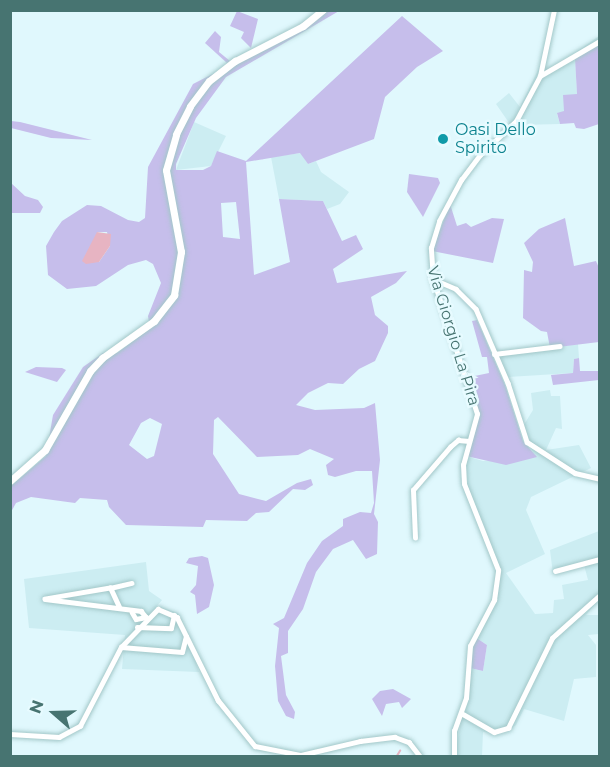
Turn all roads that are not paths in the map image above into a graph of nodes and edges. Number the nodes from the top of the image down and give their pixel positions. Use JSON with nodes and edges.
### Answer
{"nodes":[{"id":1,"x":323,"y":10,"type":"edge"},
{"id":2,"x":554,"y":10,"type":"edge"},
{"id":3,"x":600,"y":41,"type":"edge"},
{"id":4,"x":540,"y":76,"type":"junction"},
{"id":5,"x":433,"y":279,"type":"junction"},
{"id":6,"x":560,"y":346,"type":"dead end"},
{"id":7,"x":494,"y":354,"type":"junction"},
{"id":8,"x":469,"y":441,"type":"junction"},
{"id":9,"x":600,"y":479,"type":"edge"},
{"id":10,"x":10,"y":481,"type":"edge"},
{"id":11,"x":415,"y":538,"type":"dead end"},
{"id":12,"x":600,"y":559,"type":"edge"},
{"id":13,"x":555,"y":571,"type":"dead end"},
{"id":14,"x":131,"y":583,"type":"dead end"},
{"id":15,"x":110,"y":588,"type":"junction"},
{"id":16,"x":600,"y":595,"type":"edge"},
{"id":17,"x":119,"y":608,"type":"junction"},
{"id":18,"x":174,"y":615,"type":"junction"},
{"id":19,"x":146,"y":617,"type":"junction"},
{"id":20,"x":137,"y":627,"type":"junction"},
{"id":21,"x":186,"y":633,"type":"junction"},
{"id":22,"x":121,"y":647,"type":"junction"},
{"id":23,"x":463,"y":714,"type":"junction"},
{"id":24,"x":10,"y":734,"type":"edge"},
{"id":25,"x":420,"y":756,"type":"edge"},
{"id":26,"x":454,"y":756,"type":"edge"}],
"edges":[{"from":1,"to":10,"type":"street"},
{"from":2,"to":4,"type":"street","name":"Via Giorgio La Pira"},
{"from":3,"to":4,"type":"street"},
{"from":4,"to":5,"type":"street","name":"Via Giorgio La Pira"},
{"from":5,"to":7,"type":"street"},
{"from":5,"to":8,"type":"street","name":"Via Giorgio La Pira"},
{"from":6,"to":7,"type":"street"},
{"from":7,"to":9,"type":"street"},
{"from":8,"to":11,"type":"street"},
{"from":8,"to":23,"type":"street","name":"Via Giorgio La Pira"},
{"from":12,"to":13,"type":"street"},
{"from":14,"to":15,"type":"street"},
{"from":15,"to":17,"type":"street"},
{"from":15,"to":17,"type":"street"},
{"from":16,"to":23,"type":"street"},
{"from":17,"to":19,"type":"street"},
{"from":18,"to":19,"type":"street"},
{"from":18,"to":20,"type":"street"},
{"from":18,"to":21,"type":"street"},
{"from":19,"to":20,"type":"street"},
{"from":20,"to":22,"type":"street"},
{"from":21,"to":22,"type":"street"},
{"from":21,"to":25,"type":"street"},
{"from":22,"to":24,"type":"street"},
{"from":23,"to":26,"type":"street","name":"Via Giorgio La Pira"}]}
